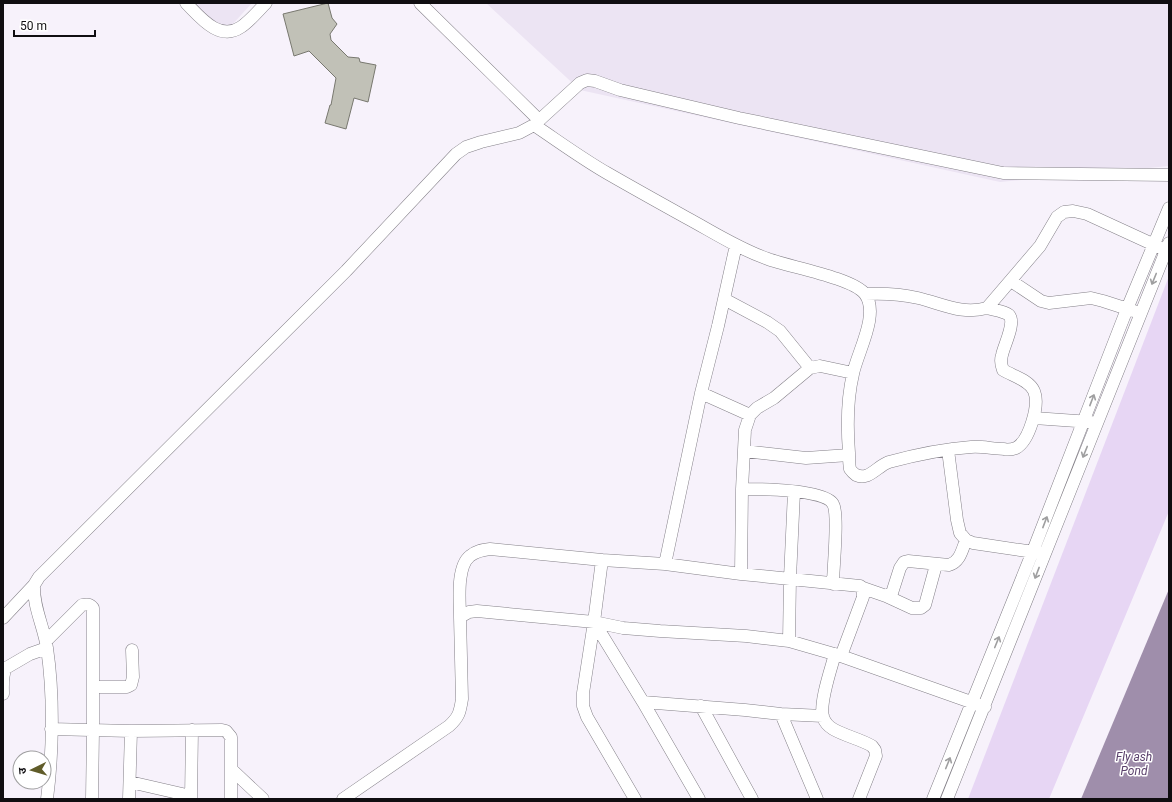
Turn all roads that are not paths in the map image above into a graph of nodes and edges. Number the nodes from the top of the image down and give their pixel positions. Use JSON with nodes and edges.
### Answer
{"nodes":[{"id":1,"x":186,"y":3,"type":"edge"},
{"id":2,"x":266,"y":3,"type":"edge"},
{"id":3,"x":420,"y":3,"type":"edge"},
{"id":4,"x":536,"y":122,"type":"junction"},
{"id":5,"x":1169,"y":175,"type":"edge"},
{"id":6,"x":1169,"y":208,"type":"edge"},
{"id":7,"x":736,"y":245,"type":"junction"},
{"id":8,"x":1154,"y":245,"type":"junction"},
{"id":9,"x":1168,"y":246,"type":"edge"},
{"id":10,"x":1011,"y":281,"type":"junction"},
{"id":11,"x":865,"y":294,"type":"junction"},
{"id":12,"x":724,"y":299,"type":"junction"},
{"id":13,"x":988,"y":308,"type":"junction"},
{"id":14,"x":1127,"y":309,"type":"junction"},
{"id":15,"x":1140,"y":313,"type":"junction"},
{"id":16,"x":810,"y":368,"type":"junction"},
{"id":17,"x":853,"y":373,"type":"junction"},
{"id":18,"x":701,"y":393,"type":"junction"},
{"id":19,"x":750,"y":415,"type":"junction"},
{"id":20,"x":1034,"y":418,"type":"junction"},
{"id":21,"x":1083,"y":421,"type":"junction"},
{"id":22,"x":1096,"y":423,"type":"junction"},
{"id":23,"x":948,"y":450,"type":"junction"},
{"id":24,"x":744,"y":451,"type":"junction"},
{"id":25,"x":849,"y":455,"type":"junction"},
{"id":26,"x":742,"y":489,"type":"junction"},
{"id":27,"x":794,"y":492,"type":"junction"},
{"id":28,"x":966,"y":540,"type":"junction"},
{"id":29,"x":1039,"y":553,"type":"junction"},
{"id":30,"x":602,"y":560,"type":"junction"},
{"id":31,"x":665,"y":564,"type":"junction"},
{"id":32,"x":936,"y":565,"type":"junction"},
{"id":33,"x":741,"y":574,"type":"junction"},
{"id":34,"x":790,"y":578,"type":"junction"},
{"id":35,"x":833,"y":584,"type":"junction"},
{"id":36,"x":34,"y":586,"type":"junction"},
{"id":37,"x":863,"y":588,"type":"junction"},
{"id":38,"x":886,"y":596,"type":"junction"},
{"id":39,"x":3,"y":618,"type":"edge"},
{"id":40,"x":460,"y":618,"type":"junction"},
{"id":41,"x":594,"y":622,"type":"junction"},
{"id":42,"x":789,"y":641,"type":"junction"},
{"id":43,"x":46,"y":645,"type":"junction"},
{"id":44,"x":132,"y":650,"type":"dead end"},
{"id":45,"x":838,"y":655,"type":"junction"},
{"id":46,"x":93,"y":687,"type":"junction"},
{"id":47,"x":3,"y":694,"type":"edge"},
{"id":48,"x":643,"y":702,"type":"junction"},
{"id":49,"x":973,"y":702,"type":"junction"},
{"id":50,"x":701,"y":706,"type":"junction"},
{"id":51,"x":985,"y":707,"type":"junction"},
{"id":52,"x":781,"y":714,"type":"junction"},
{"id":53,"x":823,"y":716,"type":"junction"},
{"id":54,"x":51,"y":729,"type":"junction"},
{"id":55,"x":94,"y":730,"type":"junction"},
{"id":56,"x":192,"y":730,"type":"junction"},
{"id":57,"x":131,"y":731,"type":"junction"},
{"id":58,"x":231,"y":769,"type":"junction"},
{"id":59,"x":130,"y":782,"type":"junction"},
{"id":60,"x":191,"y":797,"type":"edge"},
{"id":61,"x":47,"y":799,"type":"edge"},
{"id":62,"x":92,"y":799,"type":"edge"},
{"id":63,"x":129,"y":799,"type":"edge"},
{"id":64,"x":231,"y":799,"type":"edge"},
{"id":65,"x":263,"y":799,"type":"edge"},
{"id":66,"x":343,"y":799,"type":"edge"},
{"id":67,"x":635,"y":799,"type":"edge"},
{"id":68,"x":699,"y":799,"type":"edge"},
{"id":69,"x":752,"y":799,"type":"edge"},
{"id":70,"x":817,"y":799,"type":"edge"},
{"id":71,"x":858,"y":799,"type":"edge"},
{"id":72,"x":933,"y":799,"type":"edge"},
{"id":73,"x":947,"y":799,"type":"edge"}],
"edges":[{"from":1,"to":2,"type":"street"},
{"from":3,"to":4,"type":"street"},
{"from":4,"to":5,"type":"street"},
{"from":4,"to":7,"type":"street"},
{"from":4,"to":36,"type":"street"},
{"from":6,"to":8,"type":"street"},
{"from":7,"to":11,"type":"street"},
{"from":7,"to":12,"type":"street"},
{"from":8,"to":9,"type":"street"},
{"from":8,"to":10,"type":"street"},
{"from":8,"to":14,"type":"street"},
{"from":9,"to":15,"type":"street","one_way":true},
{"from":10,"to":13,"type":"street"},
{"from":10,"to":14,"type":"street"},
{"from":11,"to":13,"type":"street"},
{"from":11,"to":17,"type":"street"},
{"from":12,"to":16,"type":"street"},
{"from":12,"to":18,"type":"street"},
{"from":13,"to":20,"type":"street"},
{"from":14,"to":15,"type":"street"},
{"from":21,"to":14,"type":"street","one_way":true},
{"from":15,"to":22,"type":"street"},
{"from":16,"to":17,"type":"street"},
{"from":16,"to":19,"type":"street"},
{"from":17,"to":25,"type":"street"},
{"from":18,"to":19,"type":"street"},
{"from":18,"to":31,"type":"street"},
{"from":19,"to":24,"type":"street"},
{"from":20,"to":21,"type":"street"},
{"from":20,"to":23,"type":"street"},
{"from":21,"to":22,"type":"street"},
{"from":29,"to":21,"type":"street","one_way":true},
{"from":22,"to":29,"type":"street","one_way":true},
{"from":23,"to":25,"type":"street"},
{"from":23,"to":28,"type":"street"},
{"from":24,"to":25,"type":"street"},
{"from":24,"to":26,"type":"street"},
{"from":26,"to":27,"type":"street"},
{"from":26,"to":33,"type":"street"},
{"from":27,"to":34,"type":"street"},
{"from":27,"to":35,"type":"street"},
{"from":28,"to":29,"type":"street"},
{"from":28,"to":32,"type":"street"},
{"from":49,"to":29,"type":"street","one_way":true},
{"from":29,"to":51,"type":"street","one_way":true},
{"from":30,"to":31,"type":"street"},
{"from":30,"to":40,"type":"street"},
{"from":30,"to":41,"type":"street"},
{"from":31,"to":33,"type":"street"},
{"from":32,"to":38,"type":"street"},
{"from":32,"to":38,"type":"street"},
{"from":33,"to":34,"type":"street"},
{"from":34,"to":35,"type":"street"},
{"from":34,"to":42,"type":"street"},
{"from":35,"to":37,"type":"street"},
{"from":36,"to":39,"type":"street"},
{"from":36,"to":43,"type":"street"},
{"from":37,"to":38,"type":"street"},
{"from":37,"to":45,"type":"street"},
{"from":40,"to":41,"type":"street"},
{"from":40,"to":66,"type":"street"},
{"from":41,"to":42,"type":"street"},
{"from":41,"to":48,"type":"street"},
{"from":41,"to":67,"type":"street"},
{"from":42,"to":45,"type":"street"},
{"from":43,"to":46,"type":"street"},
{"from":43,"to":47,"type":"street"},
{"from":43,"to":54,"type":"street"},
{"from":44,"to":46,"type":"street"},
{"from":45,"to":49,"type":"street"},
{"from":45,"to":53,"type":"street"},
{"from":46,"to":55,"type":"street"},
{"from":48,"to":50,"type":"street"},
{"from":48,"to":68,"type":"street"},
{"from":49,"to":51,"type":"street"},
{"from":72,"to":49,"type":"street","one_way":true},
{"from":50,"to":52,"type":"street"},
{"from":50,"to":69,"type":"street"},
{"from":51,"to":73,"type":"street"},
{"from":52,"to":53,"type":"street"},
{"from":52,"to":70,"type":"street"},
{"from":53,"to":71,"type":"street"},
{"from":54,"to":55,"type":"street"},
{"from":54,"to":61,"type":"street"},
{"from":55,"to":57,"type":"street"},
{"from":55,"to":62,"type":"street"},
{"from":56,"to":57,"type":"street"},
{"from":56,"to":58,"type":"street"},
{"from":56,"to":60,"type":"street"},
{"from":57,"to":59,"type":"street"},
{"from":58,"to":64,"type":"street"},
{"from":58,"to":65,"type":"street"},
{"from":59,"to":60,"type":"street"},
{"from":59,"to":63,"type":"street"}]}
